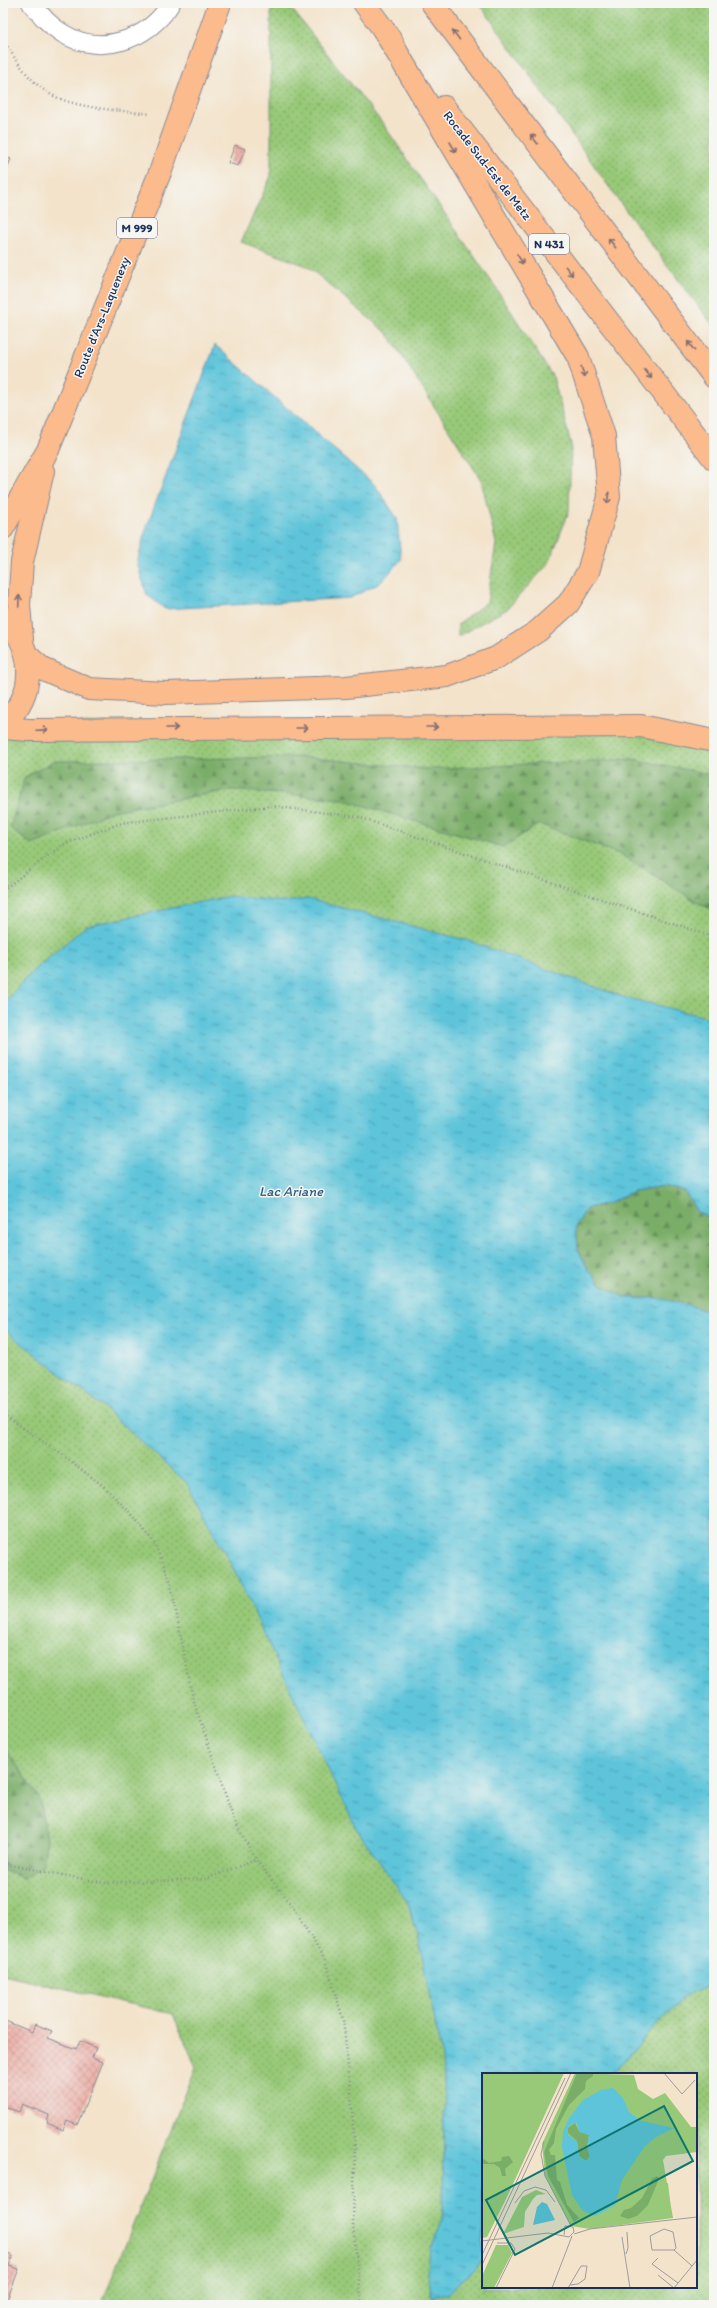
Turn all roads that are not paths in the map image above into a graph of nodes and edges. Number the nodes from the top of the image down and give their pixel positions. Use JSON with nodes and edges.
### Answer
{"nodes":[{"id":1,"x":32,"y":3,"type":"edge"},
{"id":2,"x":171,"y":3,"type":"edge"},
{"id":3,"x":220,"y":3,"type":"edge"},
{"id":4,"x":364,"y":3,"type":"edge"},
{"id":5,"x":432,"y":3,"type":"edge"},
{"id":6,"x":384,"y":29,"type":"junction"},
{"id":7,"x":714,"y":377,"type":"edge"},
{"id":8,"x":48,"y":450,"type":"junction"},
{"id":9,"x":714,"y":459,"type":"edge"},
{"id":10,"x":3,"y":528,"type":"edge"},
{"id":11,"x":3,"y":617,"type":"edge"},
{"id":12,"x":25,"y":648,"type":"junction"},
{"id":13,"x":3,"y":723,"type":"edge"},
{"id":14,"x":3,"y":728,"type":"edge"},
{"id":15,"x":714,"y":741,"type":"edge"}],
"edges":[{"from":1,"to":2,"type":"lane"},
{"from":3,"to":8,"type":"main road","name":"Route d'Ars-Laquenexy","number":"M 999"},
{"from":4,"to":6,"type":"main road","name":"Rocade Sud-Est de Metz","number":"N 431"},
{"from":7,"to":5,"type":"main road","one_way":true},
{"from":6,"to":9,"type":"main road","name":"Rocade Sud-Est de Metz","number":"N 431","one_way":true},
{"from":6,"to":12,"type":"main road","one_way":true},
{"from":8,"to":10,"type":"main road","name":"Route d'Ars-Laquenexy","number":"M 999"},
{"from":12,"to":8,"type":"main road","name":"Route d'Ars-Laquenexy","number":"M 999","one_way":true},
{"from":11,"to":12,"type":"main road"},
{"from":12,"to":13,"type":"main road","name":"Route d'Ars-Laquenexy"},
{"from":14,"to":15,"type":"main road","one_way":true}]}
